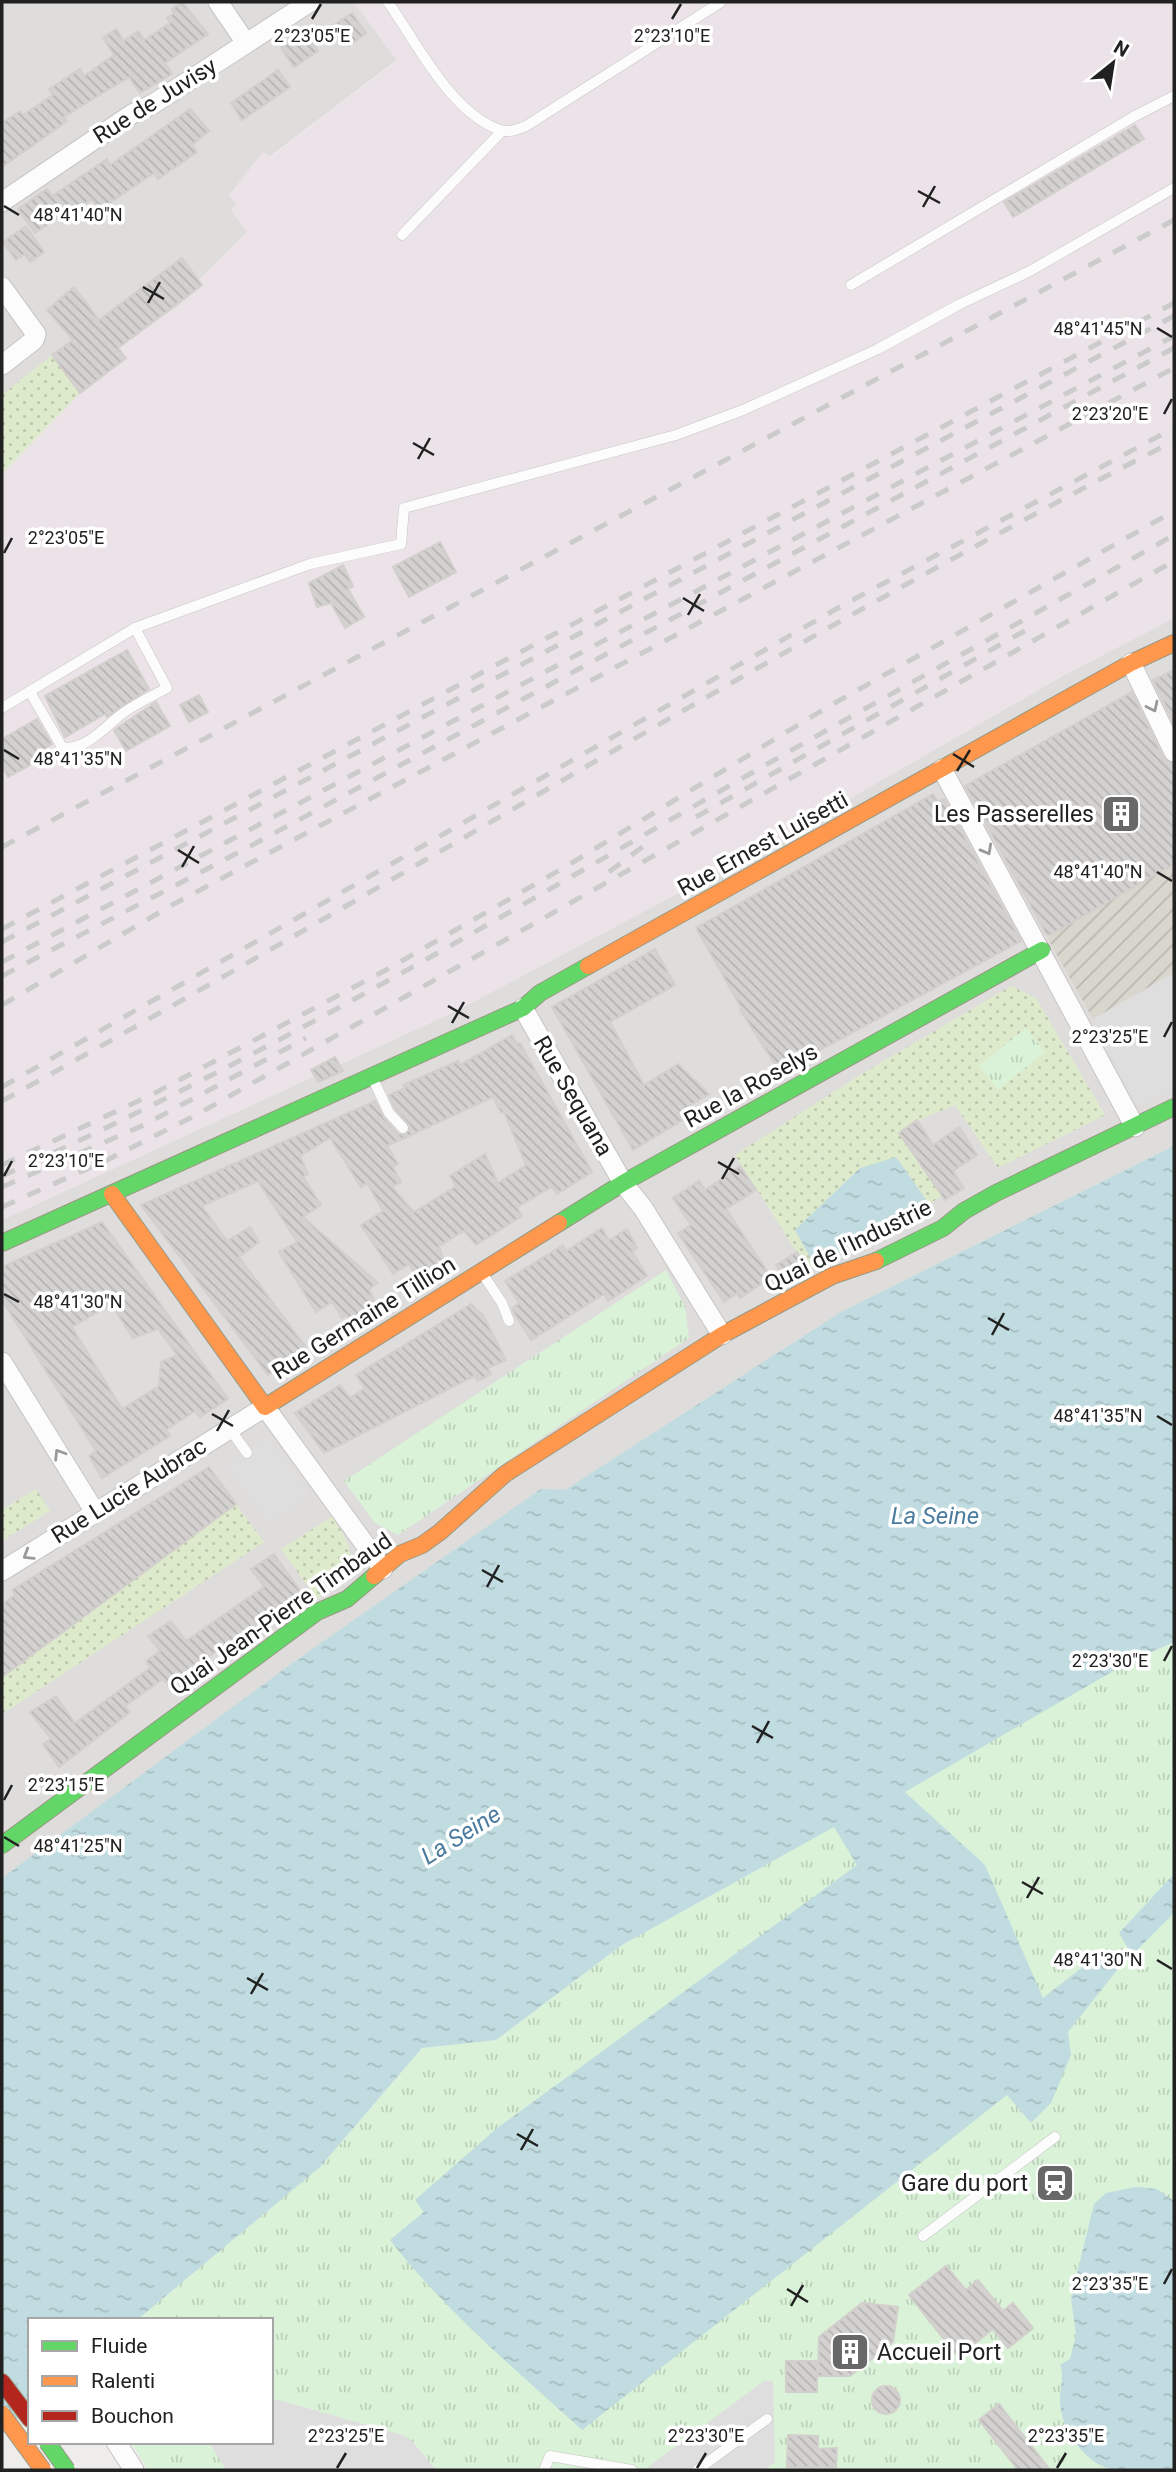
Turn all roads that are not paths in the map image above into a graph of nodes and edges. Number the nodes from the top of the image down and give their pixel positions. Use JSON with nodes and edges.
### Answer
{"nodes":[{"id":1,"x":218,"y":2,"type":"edge"},
{"id":2,"x":310,"y":2,"type":"edge"},
{"id":3,"x":388,"y":2,"type":"edge"},
{"id":4,"x":721,"y":2,"type":"edge"},
{"id":5,"x":246,"y":43,"type":"junction"},
{"id":6,"x":1174,"y":96,"type":"edge"},
{"id":7,"x":502,"y":131,"type":"junction"},
{"id":8,"x":1174,"y":188,"type":"edge"},
{"id":9,"x":2,"y":202,"type":"edge"},
{"id":10,"x":402,"y":234,"type":"dead end"},
{"id":11,"x":851,"y":285,"type":"dead end"},
{"id":12,"x":2,"y":287,"type":"edge"},
{"id":13,"x":2,"y":365,"type":"edge"},
{"id":14,"x":135,"y":628,"type":"junction"},
{"id":15,"x":1174,"y":643,"type":"edge"},
{"id":16,"x":1131,"y":663,"type":"junction"},
{"id":17,"x":30,"y":692,"type":"junction"},
{"id":18,"x":2,"y":708,"type":"edge"},
{"id":19,"x":1174,"y":752,"type":"edge"},
{"id":20,"x":942,"y":769,"type":"junction"},
{"id":21,"x":1042,"y":950,"type":"junction"},
{"id":22,"x":523,"y":1008,"type":"junction"},
{"id":23,"x":373,"y":1079,"type":"junction"},
{"id":24,"x":1174,"y":1107,"type":"edge"},
{"id":25,"x":1135,"y":1127,"type":"junction"},
{"id":26,"x":403,"y":1128,"type":"dead end"},
{"id":27,"x":623,"y":1183,"type":"junction"},
{"id":28,"x":112,"y":1194,"type":"junction"},
{"id":29,"x":2,"y":1243,"type":"edge"},
{"id":30,"x":484,"y":1270,"type":"junction"},
{"id":31,"x":509,"y":1321,"type":"dead end"},
{"id":32,"x":722,"y":1335,"type":"junction"},
{"id":33,"x":2,"y":1362,"type":"edge"},
{"id":34,"x":265,"y":1407,"type":"junction"},
{"id":35,"x":587,"y":1422,"type":"joint"},
{"id":36,"x":230,"y":1429,"type":"junction"},
{"id":37,"x":247,"y":1453,"type":"dead end"},
{"id":38,"x":95,"y":1512,"type":"junction"},
{"id":39,"x":383,"y":1569,"type":"junction"},
{"id":40,"x":2,"y":1571,"type":"edge"},
{"id":41,"x":2,"y":1845,"type":"edge"},
{"id":42,"x":1055,"y":2137,"type":"dead end"},
{"id":43,"x":923,"y":2236,"type":"dead end"},
{"id":44,"x":2,"y":2382,"type":"edge"},
{"id":45,"x":2,"y":2414,"type":"edge"},
{"id":46,"x":28,"y":2416,"type":"edge"},
{"id":47,"x":767,"y":2419,"type":"dead end"},
{"id":48,"x":48,"y":2444,"type":"edge"},
{"id":49,"x":117,"y":2444,"type":"edge"},
{"id":50,"x":43,"y":2470,"type":"edge"},
{"id":51,"x":67,"y":2470,"type":"edge"},
{"id":52,"x":134,"y":2470,"type":"edge"},
{"id":53,"x":544,"y":2470,"type":"edge"},
{"id":54,"x":632,"y":2470,"type":"edge"},
{"id":55,"x":697,"y":2470,"type":"edge"}],
"edges":[{"from":1,"to":5,"type":"street"},
{"from":2,"to":5,"type":"street","name":"Rue de Juvisy"},
{"from":3,"to":7,"type":"lane"},
{"from":4,"to":7,"type":"lane"},
{"from":5,"to":9,"type":"street","name":"Rue de Juvisy"},
{"from":6,"to":11,"type":"lane"},
{"from":7,"to":10,"type":"lane"},
{"from":8,"to":14,"type":"lane"},
{"from":12,"to":13,"type":"street"},
{"from":14,"to":17,"type":"lane"},
{"from":14,"to":17,"type":"lane"},
{"from":15,"to":16,"type":"street","name":"Rue Ernest Luisetti"},
{"from":16,"to":19,"type":"street","one_way":true},
{"from":16,"to":20,"type":"street","name":"Rue Ernest Luisetti"},
{"from":17,"to":18,"type":"lane"},
{"from":20,"to":21,"type":"street","one_way":true},
{"from":20,"to":22,"type":"street","name":"Rue Ernest Luisetti"},
{"from":21,"to":25,"type":"street"},
{"from":21,"to":27,"type":"street","name":"Rue la Roselys"},
{"from":22,"to":23,"type":"street","name":"Rue Ernest Luisetti"},
{"from":22,"to":27,"type":"street","name":"Rue Sequana"},
{"from":23,"to":26,"type":"lane"},
{"from":23,"to":28,"type":"street","name":"Rue Ernest Luisetti"},
{"from":24,"to":25,"type":"street","name":"Quai de l'Industrie"},
{"from":25,"to":32,"type":"street","name":"Quai de l'Industrie"},
{"from":27,"to":30,"type":"street","name":"Rue la Roselys"},
{"from":27,"to":32,"type":"street","name":"Rue Sequana"},
{"from":28,"to":29,"type":"street","name":"Rue Ernest Luisetti"},
{"from":28,"to":34,"type":"street"},
{"from":30,"to":31,"type":"lane"},
{"from":30,"to":34,"type":"street","name":"Rue Germaine Tillion"},
{"from":32,"to":35,"type":"street","name":"Quai de l'Industrie"},
{"from":38,"to":33,"type":"street","one_way":true},
{"from":34,"to":36,"type":"street","name":"Rue Lucie Aubrac"},
{"from":34,"to":39,"type":"street"},
{"from":35,"to":39,"type":"street","name":"Quai Jean-Pierre Timbaud"},
{"from":36,"to":37,"type":"lane"},
{"from":36,"to":38,"type":"street","name":"Rue Lucie Aubrac"},
{"from":38,"to":40,"type":"street","name":"Rue Lucie Aubrac","one_way":true},
{"from":39,"to":41,"type":"street","name":"Quai Jean-Pierre Timbaud"},
{"from":42,"to":43,"type":"lane"},
{"from":44,"to":46,"type":"street"},
{"from":45,"to":50,"type":"street","bridge":true},
{"from":47,"to":55,"type":"lane"},
{"from":48,"to":51,"type":"street","bridge":true},
{"from":49,"to":52,"type":"street"},
{"from":53,"to":54,"type":"lane"}]}
